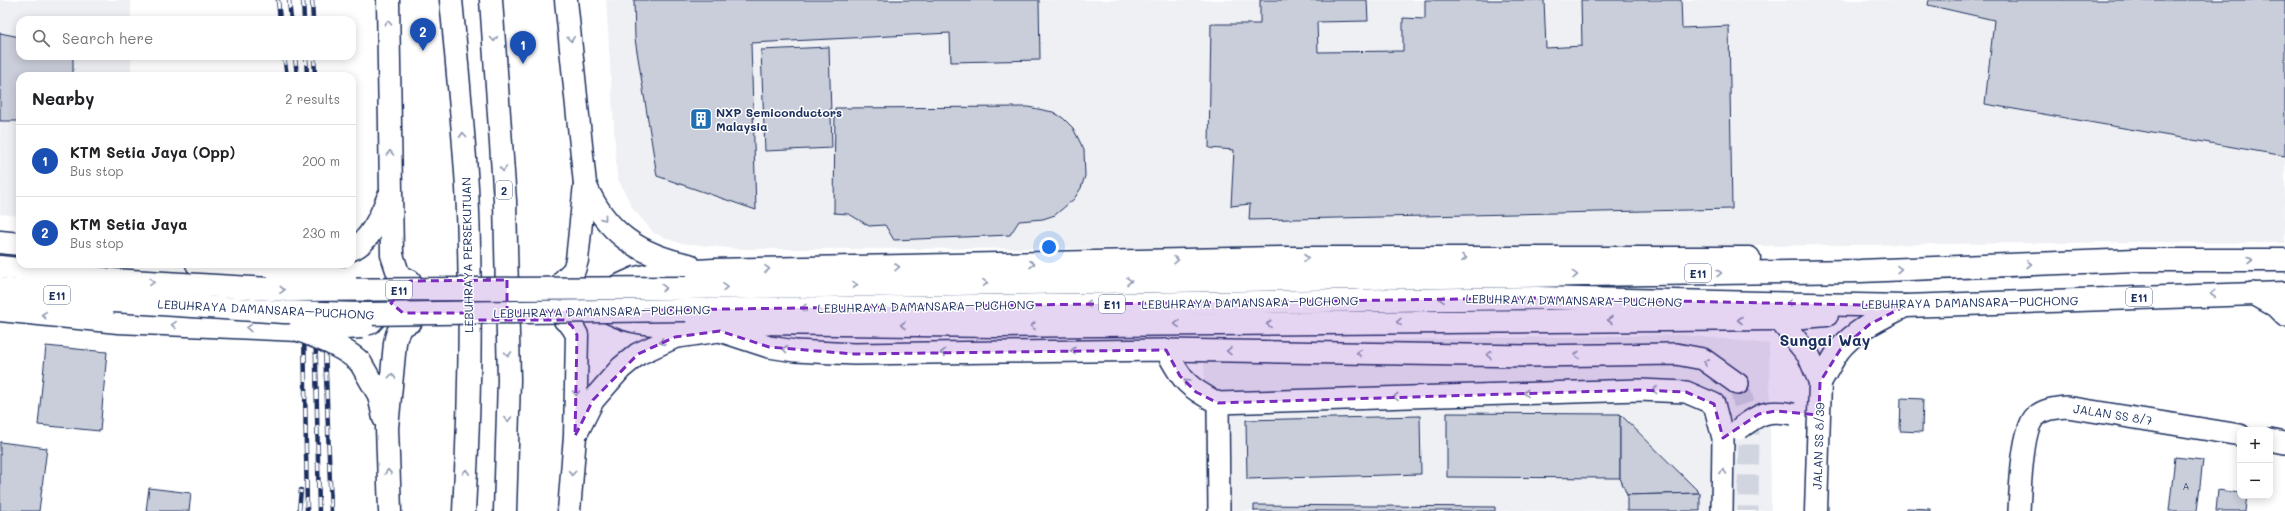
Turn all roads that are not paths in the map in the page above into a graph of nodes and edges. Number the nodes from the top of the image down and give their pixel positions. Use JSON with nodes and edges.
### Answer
{"nodes":[{"id":1,"x":388,"y":0,"type":"edge"},
{"id":2,"x":451,"y":0,"type":"edge"},
{"id":3,"x":490,"y":0,"type":"edge"},
{"id":4,"x":566,"y":0,"type":"edge"},
{"id":5,"x":585,"y":184,"type":"junction"},
{"id":6,"x":390,"y":192,"type":"junction"},
{"id":7,"x":0,"y":242,"type":"edge"},
{"id":8,"x":16,"y":244,"type":"edge"},
{"id":9,"x":356,"y":247,"type":"edge"},
{"id":10,"x":2285,"y":260,"type":"edge"},
{"id":11,"x":0,"y":267,"type":"edge"},
{"id":12,"x":239,"y":268,"type":"edge"},
{"id":13,"x":298,"y":268,"type":"edge"},
{"id":14,"x":714,"y":270,"type":"junction"},
{"id":15,"x":1860,"y":271,"type":"junction"},
{"id":16,"x":281,"y":272,"type":"junction"},
{"id":17,"x":564,"y":280,"type":"junction"},
{"id":18,"x":410,"y":282,"type":"junction"},
{"id":19,"x":0,"y":289,"type":"edge"},
{"id":20,"x":2285,"y":292,"type":"edge"},
{"id":21,"x":2252,"y":293,"type":"junction"},
{"id":22,"x":595,"y":302,"type":"junction"},
{"id":23,"x":391,"y":303,"type":"junction"},
{"id":24,"x":1856,"y":305,"type":"junction"},
{"id":25,"x":1905,"y":306,"type":"junction"},
{"id":26,"x":0,"y":310,"type":"edge"},
{"id":27,"x":2285,"y":316,"type":"edge"},
{"id":28,"x":1779,"y":319,"type":"junction"},
{"id":29,"x":565,"y":320,"type":"junction"},
{"id":30,"x":770,"y":323,"type":"junction"},
{"id":31,"x":404,"y":327,"type":"junction"},
{"id":32,"x":292,"y":330,"type":"junction"},
{"id":33,"x":720,"y":331,"type":"junction"},
{"id":34,"x":1166,"y":350,"type":"junction"},
{"id":35,"x":1820,"y":382,"type":"junction"},
{"id":36,"x":1738,"y":384,"type":"tunnel mouth"},
{"id":37,"x":1218,"y":403,"type":"junction"},
{"id":38,"x":1819,"y":415,"type":"junction"},
{"id":39,"x":387,"y":428,"type":"junction"},
{"id":40,"x":1731,"y":433,"type":"junction"},
{"id":41,"x":2237,"y":435,"type":"edge"},
{"id":42,"x":575,"y":436,"type":"junction"},
{"id":43,"x":2273,"y":441,"type":"edge"},
{"id":44,"x":2285,"y":443,"type":"edge"},
{"id":45,"x":390,"y":511,"type":"edge"},
{"id":46,"x":464,"y":511,"type":"edge"},
{"id":47,"x":505,"y":511,"type":"edge"},
{"id":48,"x":569,"y":511,"type":"edge"},
{"id":49,"x":1219,"y":511,"type":"edge"},
{"id":50,"x":1722,"y":511,"type":"edge"},
{"id":51,"x":1816,"y":511,"type":"edge"},
{"id":52,"x":2019,"y":511,"type":"edge"}],
"edges":[{"from":6,"to":1,"type":"main road","one_way":true},
{"from":46,"to":2,"type":"main road","name":"LEBUHRAYA PERSEKUTUAN","one_way":true},
{"from":3,"to":47,"type":"main road","number":"2","one_way":true},
{"from":4,"to":5,"type":"main road","one_way":true},
{"from":5,"to":14,"type":"main road","one_way":true},
{"from":5,"to":17,"type":"main road"},
{"from":6,"to":9,"type":"main road"},
{"from":6,"to":18,"type":"main road"},
{"from":7,"to":8,"type":"main road"},
{"from":15,"to":10,"type":"main road","name":"LEBUHRAYA DAMANSARA–PUCHONG","number":"E11","one_way":true},
{"from":11,"to":15,"type":"main road","name":"LEBUHRAYA DAMANSARA–PUCHONG","number":"E11","one_way":true,"bridge":true},
{"from":12,"to":16,"type":"main road"},
{"from":13,"to":16,"type":"main road"},
{"from":14,"to":15,"type":"main road","one_way":true},
{"from":14,"to":22,"type":"main road"},
{"from":16,"to":23,"type":"main road","bridge":true},
{"from":17,"to":18,"type":"main road"},
{"from":17,"to":22,"type":"main road"},
{"from":18,"to":23,"type":"main road"},
{"from":24,"to":19,"type":"main road","name":"LEBUHRAYA DAMANSARA–PUCHONG","number":"E11","one_way":true,"bridge":true},
{"from":20,"to":21,"type":"main road","name":"LEBUHRAYA DAMANSARA–PUCHONG","number":"E11"},
{"from":21,"to":25,"type":"main road","name":"LEBUHRAYA DAMANSARA–PUCHONG","number":"E11","one_way":true},
{"from":21,"to":27,"type":"street"},
{"from":22,"to":29,"type":"main road","bridge":true},
{"from":22,"to":30,"type":"main road"},
{"from":23,"to":31,"type":"main road"},
{"from":23,"to":32,"type":"main road","bridge":true},
{"from":24,"to":25,"type":"main road","name":"LEBUHRAYA DAMANSARA–PUCHONG","number":"E11"},
{"from":24,"to":28,"type":"main road"},
{"from":25,"to":35,"type":"main road"},
{"from":32,"to":26,"type":"main road","one_way":true},
{"from":28,"to":30,"type":"main road","one_way":true},
{"from":28,"to":35,"type":"main road","name":"JALAN SS 8/39"},
{"from":29,"to":31,"type":"main road"},
{"from":29,"to":42,"type":"main road","one_way":true},
{"from":30,"to":33,"type":"main road"},
{"from":39,"to":31,"type":"main road","one_way":true},
{"from":32,"to":39,"type":"main road","bridge":true},
{"from":34,"to":33,"type":"street","one_way":true},
{"from":33,"to":42,"type":"main road","one_way":true},
{"from":36,"to":34,"type":"street","one_way":true},
{"from":37,"to":34,"type":"street","one_way":true},
{"from":35,"to":38,"type":"main road","name":"JALAN SS 8/39"},
{"from":40,"to":37,"type":"street","one_way":true},
{"from":37,"to":49,"type":"street"},
{"from":38,"to":40,"type":"street","bridge":true},
{"from":38,"to":51,"type":"main road","name":"JALAN SS 8/39"},
{"from":45,"to":39,"type":"main road","one_way":true},
{"from":50,"to":40,"type":"street","one_way":true},
{"from":41,"to":52,"type":"street","name":"JALAN SS 8/7"},
{"from":42,"to":48,"type":"main road","one_way":true},
{"from":43,"to":44,"type":"street"}]}
